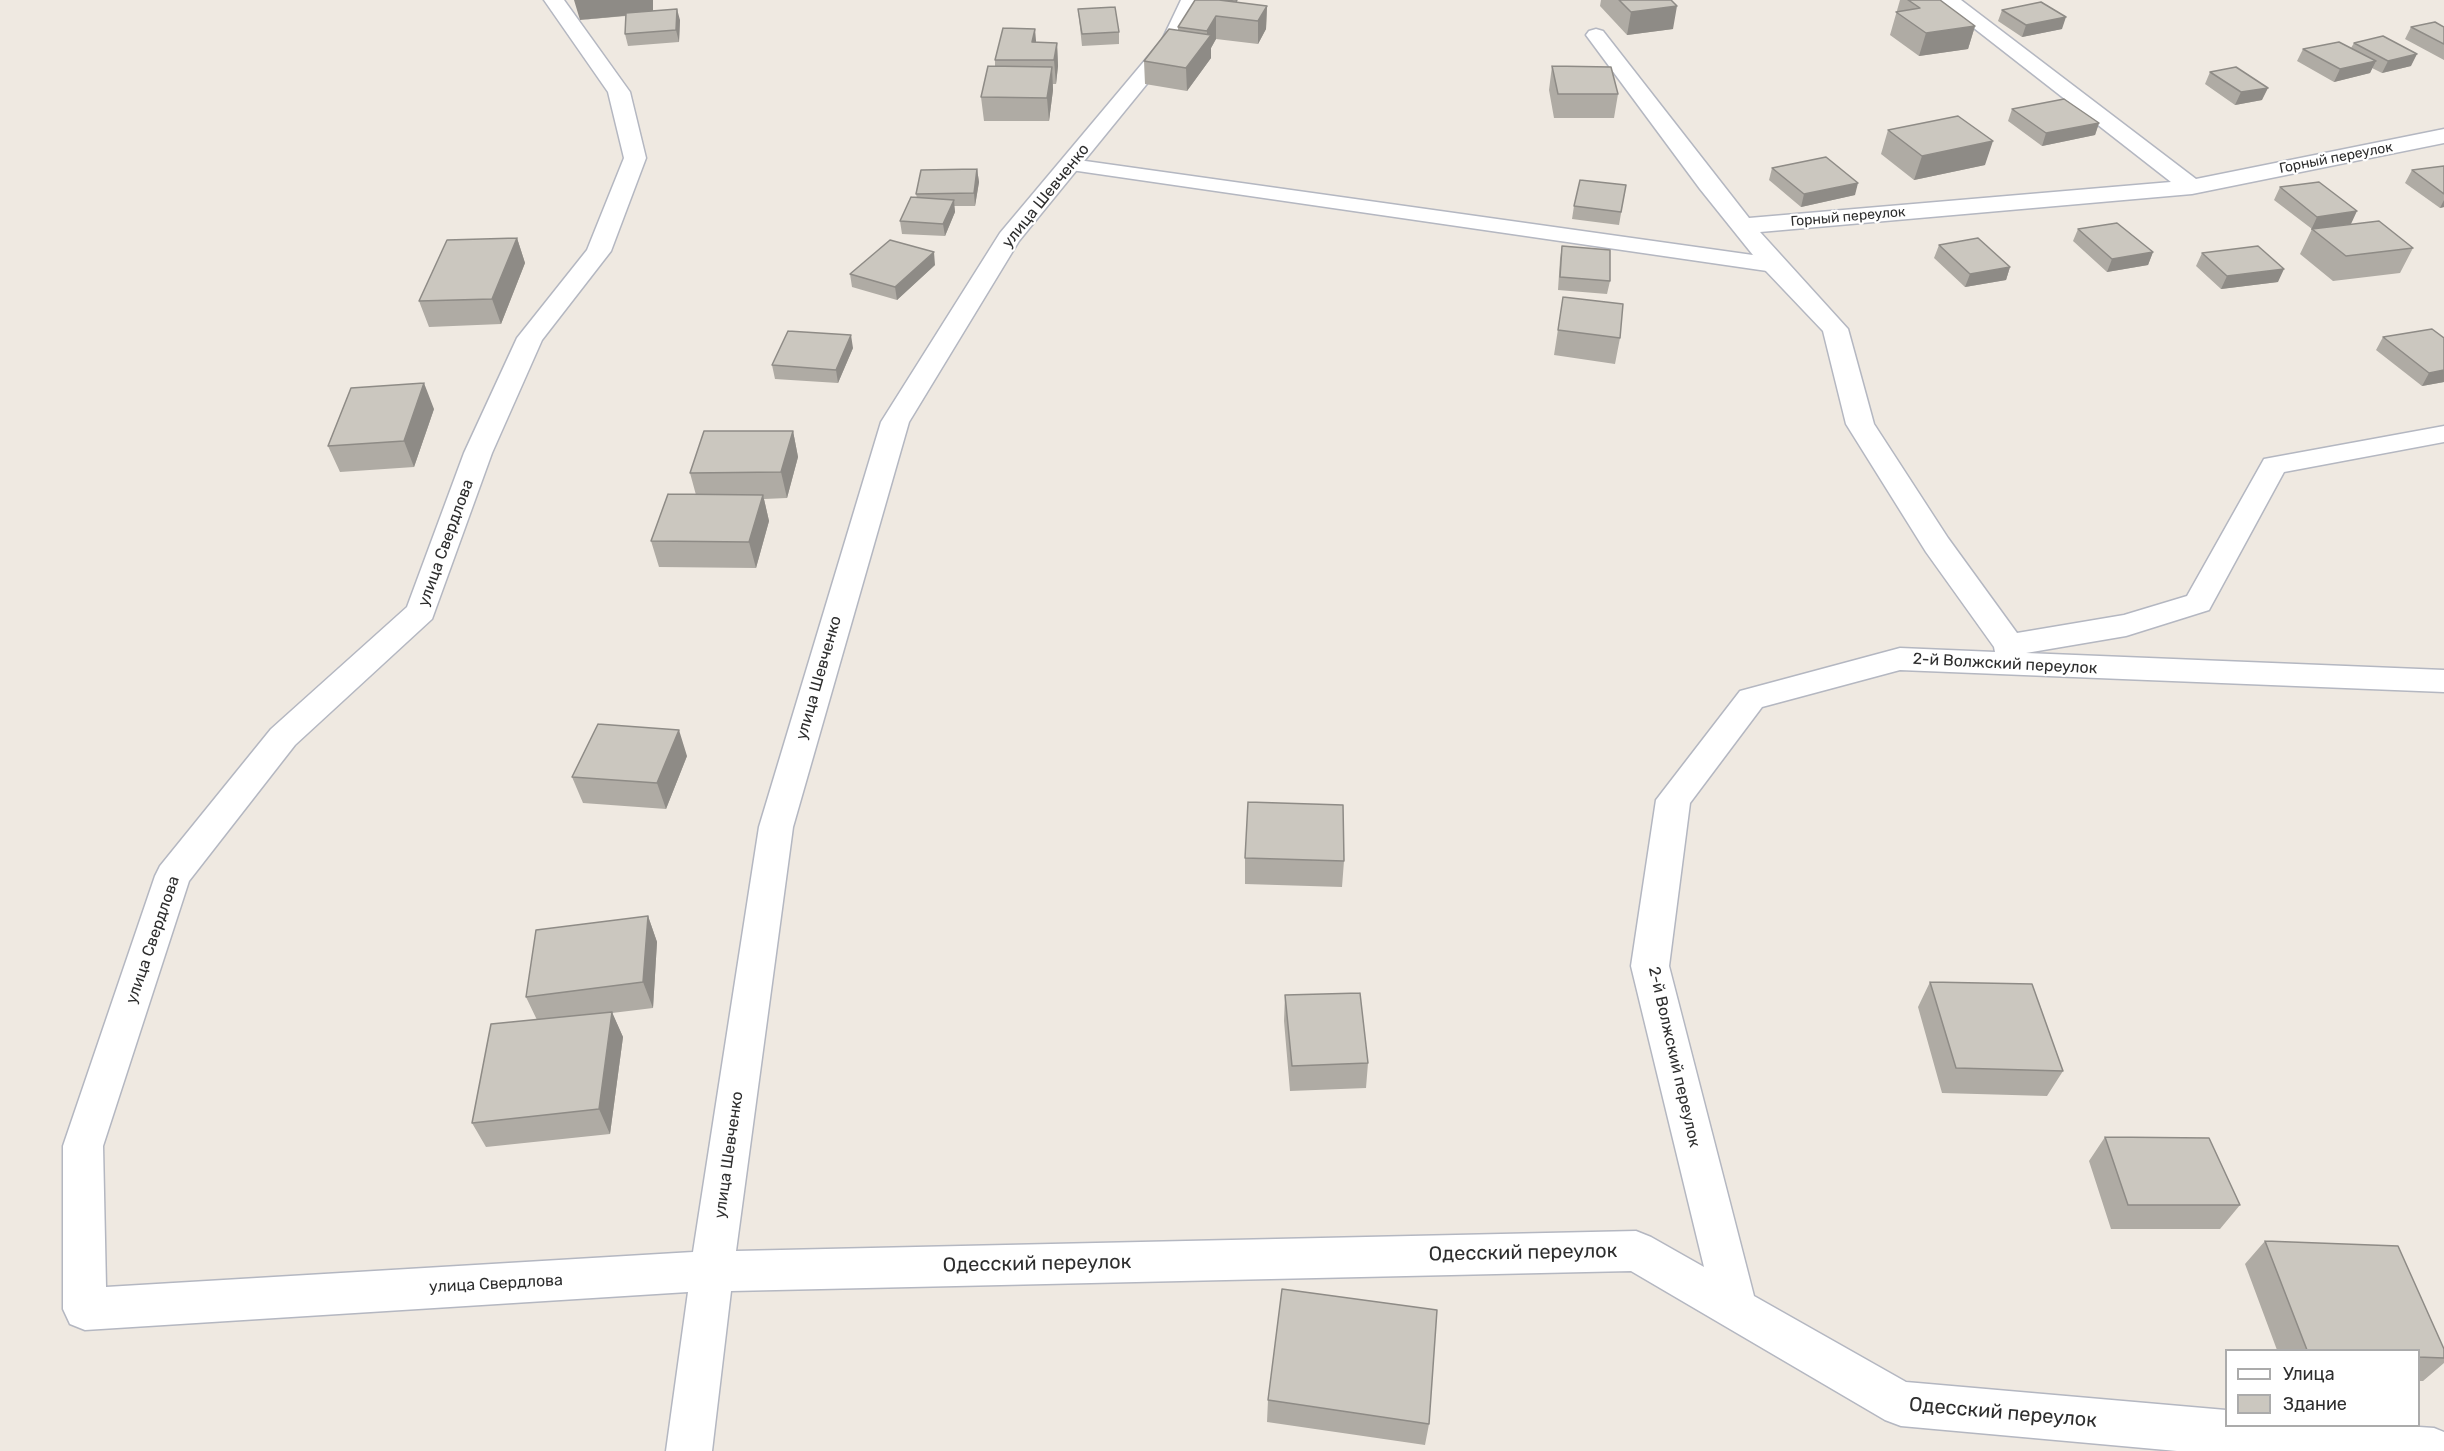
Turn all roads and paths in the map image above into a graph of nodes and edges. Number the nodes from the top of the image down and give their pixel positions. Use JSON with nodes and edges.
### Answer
{"nodes":[{"id":1,"x":554,"y":0,"type":"edge"},
{"id":2,"x":1191,"y":0,"type":"edge"},
{"id":3,"x":1948,"y":0,"type":"edge"},
{"id":4,"x":1596,"y":34,"type":"dead end"},
{"id":5,"x":2444,"y":136,"type":"edge"},
{"id":6,"x":1071,"y":165,"type":"junction"},
{"id":7,"x":2192,"y":187,"type":"junction"},
{"id":8,"x":1745,"y":226,"type":"junction"},
{"id":9,"x":1774,"y":265,"type":"junction"},
{"id":10,"x":2444,"y":434,"type":"edge"},
{"id":11,"x":2011,"y":655,"type":"junction"},
{"id":12,"x":2444,"y":681,"type":"edge"},
{"id":13,"x":712,"y":1271,"type":"junction"},
{"id":14,"x":1736,"y":1309,"type":"junction"},
{"id":15,"x":689,"y":1451,"type":"edge"},
{"id":16,"x":2434,"y":1451,"type":"edge"}],
"edges":[{"from":1,"to":13,"type":"street","name":"улица Свердлова"},
{"from":2,"to":6,"type":"street","name":"улица Шевченко"},
{"from":3,"to":7,"type":"street"},
{"from":4,"to":8,"type":"street"},
{"from":5,"to":7,"type":"street","name":"Горный переулок"},
{"from":6,"to":9,"type":"lane"},
{"from":6,"to":13,"type":"street","name":"улица Шевченко"},
{"from":7,"to":8,"type":"street","name":"Горный переулок"},
{"from":8,"to":9,"type":"street"},
{"from":9,"to":11,"type":"street"},
{"from":10,"to":11,"type":"street"},
{"from":11,"to":12,"type":"street","name":"2-й Волжский переулок"},
{"from":11,"to":14,"type":"street","name":"2-й Волжский переулок"},
{"from":13,"to":14,"type":"street","name":"Одесский переулок"},
{"from":13,"to":15,"type":"street","name":"улица Шевченко"},
{"from":14,"to":16,"type":"street","name":"Одесский переулок"}]}
